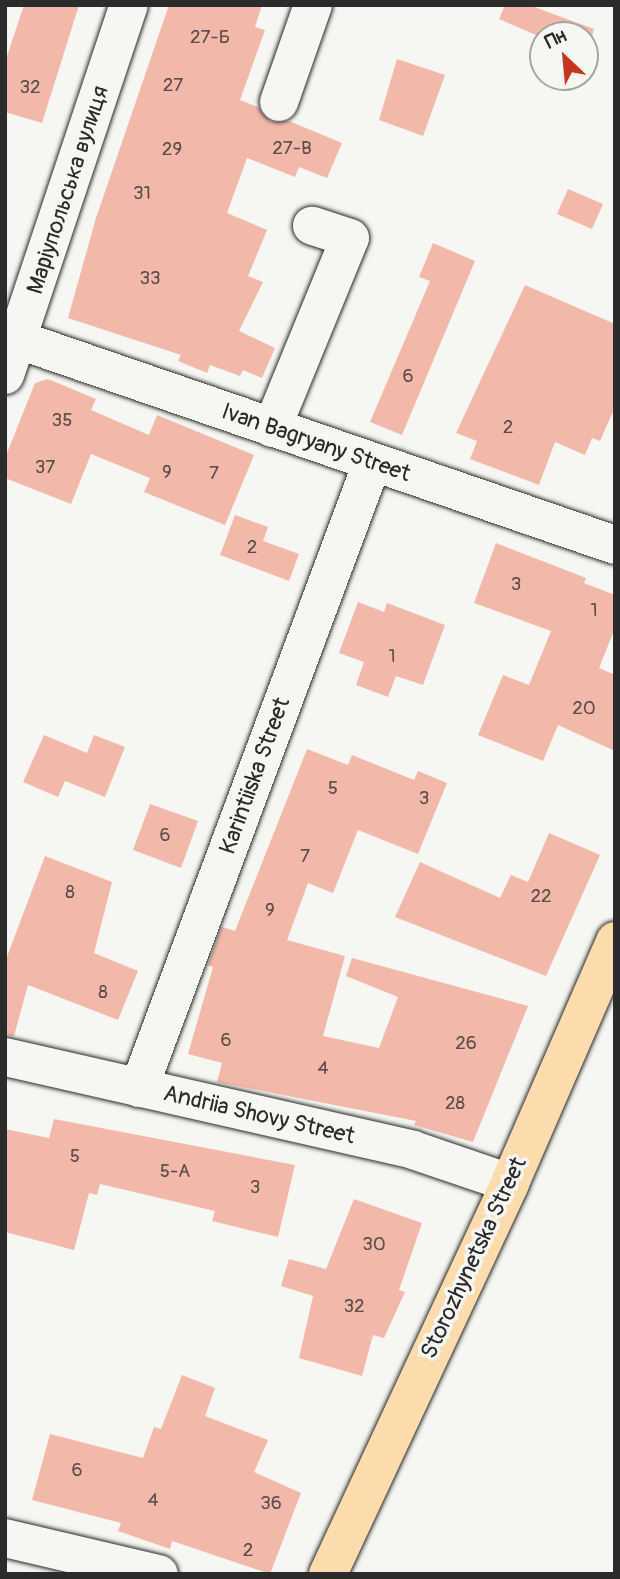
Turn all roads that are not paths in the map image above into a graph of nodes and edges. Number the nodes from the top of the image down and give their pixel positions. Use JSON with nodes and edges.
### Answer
{"nodes":[{"id":1,"x":129,"y":5,"type":"edge"},
{"id":2,"x":313,"y":5,"type":"edge"},
{"id":3,"x":279,"y":102,"type":"dead end"},
{"id":4,"x":312,"y":226,"type":"dead end"},
{"id":5,"x":19,"y":340,"type":"junction"},
{"id":6,"x":5,"y":375,"type":"edge"},
{"id":7,"x":272,"y":428,"type":"junction"},
{"id":8,"x":372,"y":463,"type":"junction"},
{"id":9,"x":615,"y":545,"type":"edge"},
{"id":10,"x":615,"y":941,"type":"edge"},
{"id":11,"x":5,"y":1057,"type":"edge"},
{"id":12,"x":139,"y":1088,"type":"junction"},
{"id":13,"x":510,"y":1183,"type":"junction"},
{"id":14,"x":5,"y":1538,"type":"edge"},
{"id":15,"x":159,"y":1574,"type":"edge"},
{"id":16,"x":328,"y":1574,"type":"edge"}],
"edges":[{"from":1,"to":5,"type":"street","name":"Маріупольська вулиця"},
{"from":2,"to":3,"type":"street"},
{"from":4,"to":7,"type":"street"},
{"from":5,"to":6,"type":"street","name":"Маріупольська вулиця"},
{"from":5,"to":7,"type":"street","name":"Ivan Bagryany Street"},
{"from":7,"to":8,"type":"street","name":"Ivan Bagryany Street"},
{"from":8,"to":9,"type":"street","name":"Ivan Bagryany Street"},
{"from":8,"to":12,"type":"street","name":"Karintiiska Street"},
{"from":10,"to":13,"type":"main road","name":"Storozhynetska Street"},
{"from":11,"to":12,"type":"street","name":"Andriia Shovy Street"},
{"from":12,"to":13,"type":"street","name":"Andriia Shovy Street"},
{"from":13,"to":16,"type":"main road","name":"Storozhynetska Street"},
{"from":14,"to":15,"type":"street"}]}
